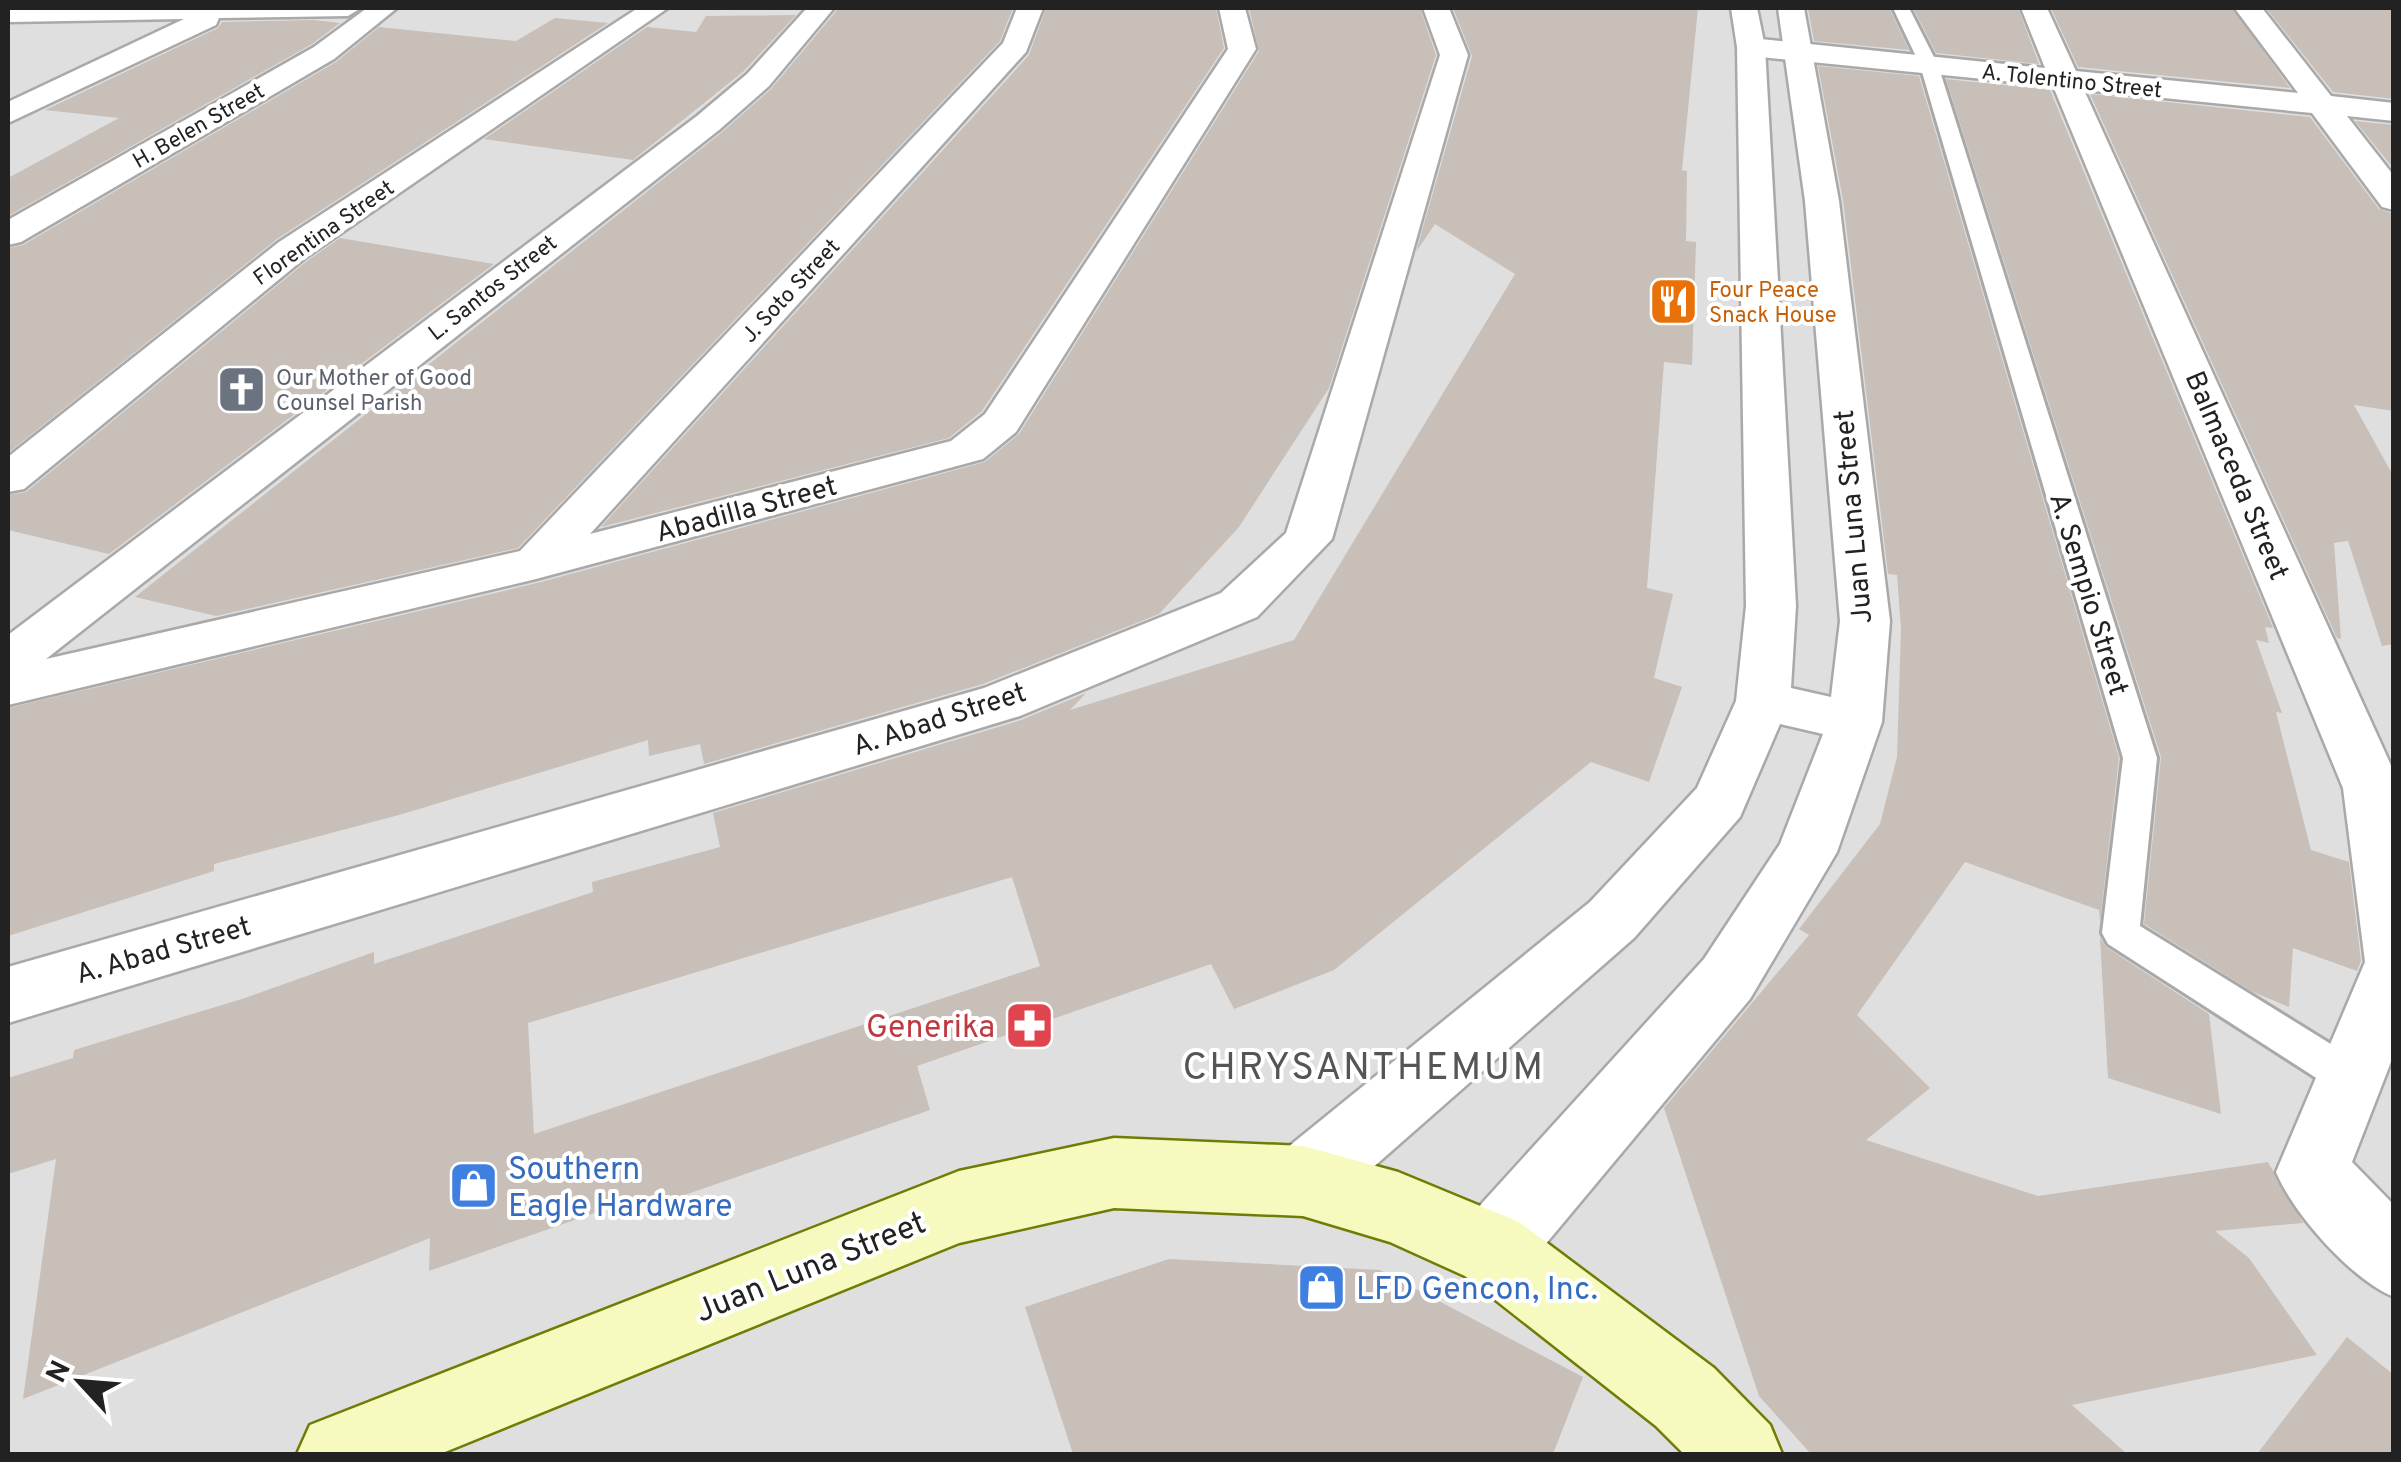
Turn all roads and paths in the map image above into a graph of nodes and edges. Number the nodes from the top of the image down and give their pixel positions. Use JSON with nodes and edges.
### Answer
{"nodes":[{"id":1,"x":348,"y":8,"type":"edge"},
{"id":2,"x":384,"y":8,"type":"edge"},
{"id":3,"x":656,"y":8,"type":"edge"},
{"id":4,"x":821,"y":8,"type":"edge"},
{"id":5,"x":1030,"y":8,"type":"edge"},
{"id":6,"x":1232,"y":8,"type":"edge"},
{"id":7,"x":1436,"y":8,"type":"edge"},
{"id":8,"x":1791,"y":8,"type":"edge"},
{"id":9,"x":1901,"y":8,"type":"edge"},
{"id":10,"x":2034,"y":8,"type":"edge"},
{"id":11,"x":2250,"y":10,"type":"dead end"},
{"id":12,"x":222,"y":11,"type":"junction"},
{"id":13,"x":8,"y":14,"type":"edge"},
{"id":14,"x":1765,"y":35,"type":"edge"},
{"id":15,"x":1929,"y":65,"type":"junction"},
{"id":16,"x":2068,"y":80,"type":"junction"},
{"id":17,"x":2322,"y":105,"type":"junction"},
{"id":18,"x":2394,"y":112,"type":"edge"},
{"id":19,"x":8,"y":114,"type":"edge"},
{"id":20,"x":2394,"y":200,"type":"edge"},
{"id":21,"x":8,"y":234,"type":"edge"},
{"id":22,"x":8,"y":480,"type":"edge"},
{"id":23,"x":536,"y":563,"type":"junction"},
{"id":24,"x":8,"y":662,"type":"edge"},
{"id":25,"x":8,"y":686,"type":"edge"},
{"id":26,"x":1764,"y":702,"type":"junction"},
{"id":27,"x":1854,"y":722,"type":"junction"},
{"id":28,"x":2394,"y":955,"type":"edge"},
{"id":29,"x":2394,"y":969,"type":"edge"},
{"id":30,"x":8,"y":995,"type":"edge"},
{"id":31,"x":2349,"y":1077,"type":"junction"},
{"id":32,"x":1302,"y":1181,"type":"junction"},
{"id":33,"x":1492,"y":1249,"type":"junction"},
{"id":34,"x":2394,"y":1259,"type":"edge"},
{"id":35,"x":339,"y":1454,"type":"edge"},
{"id":36,"x":1742,"y":1454,"type":"edge"}],
"edges":[{"from":1,"to":12,"type":"street"},
{"from":2,"to":21,"type":"street","name":"H. Belen Street"},
{"from":3,"to":22,"type":"street","name":"Florentina Street"},
{"from":4,"to":24,"type":"street","name":"L. Santos Street"},
{"from":5,"to":23,"type":"street","name":"J. Soto Street"},
{"from":6,"to":23,"type":"street","name":"Abadilla Street"},
{"from":7,"to":30,"type":"street","name":"A. Abad Street"},
{"from":8,"to":14,"type":"street","name":"Juan Luna Street"},
{"from":9,"to":15,"type":"lane","name":"A. Sempio Street"},
{"from":10,"to":16,"type":"street","name":"Balmaceda Street"},
{"from":11,"to":17,"type":"street"},
{"from":12,"to":13,"type":"street"},
{"from":12,"to":19,"type":"street"},
{"from":14,"to":15,"type":"street","name":"A. Tolentino Street"},
{"from":14,"to":26,"type":"street","name":"Juan Luna Street"},
{"from":14,"to":27,"type":"street","name":"Juan Luna Street"},
{"from":15,"to":16,"type":"street","name":"A. Tolentino Street"},
{"from":15,"to":31,"type":"lane","name":"A. Sempio Street"},
{"from":16,"to":17,"type":"street","name":"A. Tolentino Street"},
{"from":16,"to":28,"type":"street","name":"Balmaceda Street"},
{"from":17,"to":18,"type":"street","name":"A. Tolentino Street"},
{"from":17,"to":20,"type":"street"},
{"from":23,"to":25,"type":"street","name":"Abadilla Street"},
{"from":26,"to":27,"type":"street"},
{"from":26,"to":32,"type":"street","name":"Juan Luna Street"},
{"from":27,"to":33,"type":"street","name":"Juan Luna Street"},
{"from":29,"to":31,"type":"street"},
{"from":31,"to":34,"type":"street"},
{"from":32,"to":33,"type":"main road","name":"Juan Luna Street"},
{"from":32,"to":35,"type":"main road","name":"Juan Luna Street"},
{"from":33,"to":36,"type":"main road"}]}
